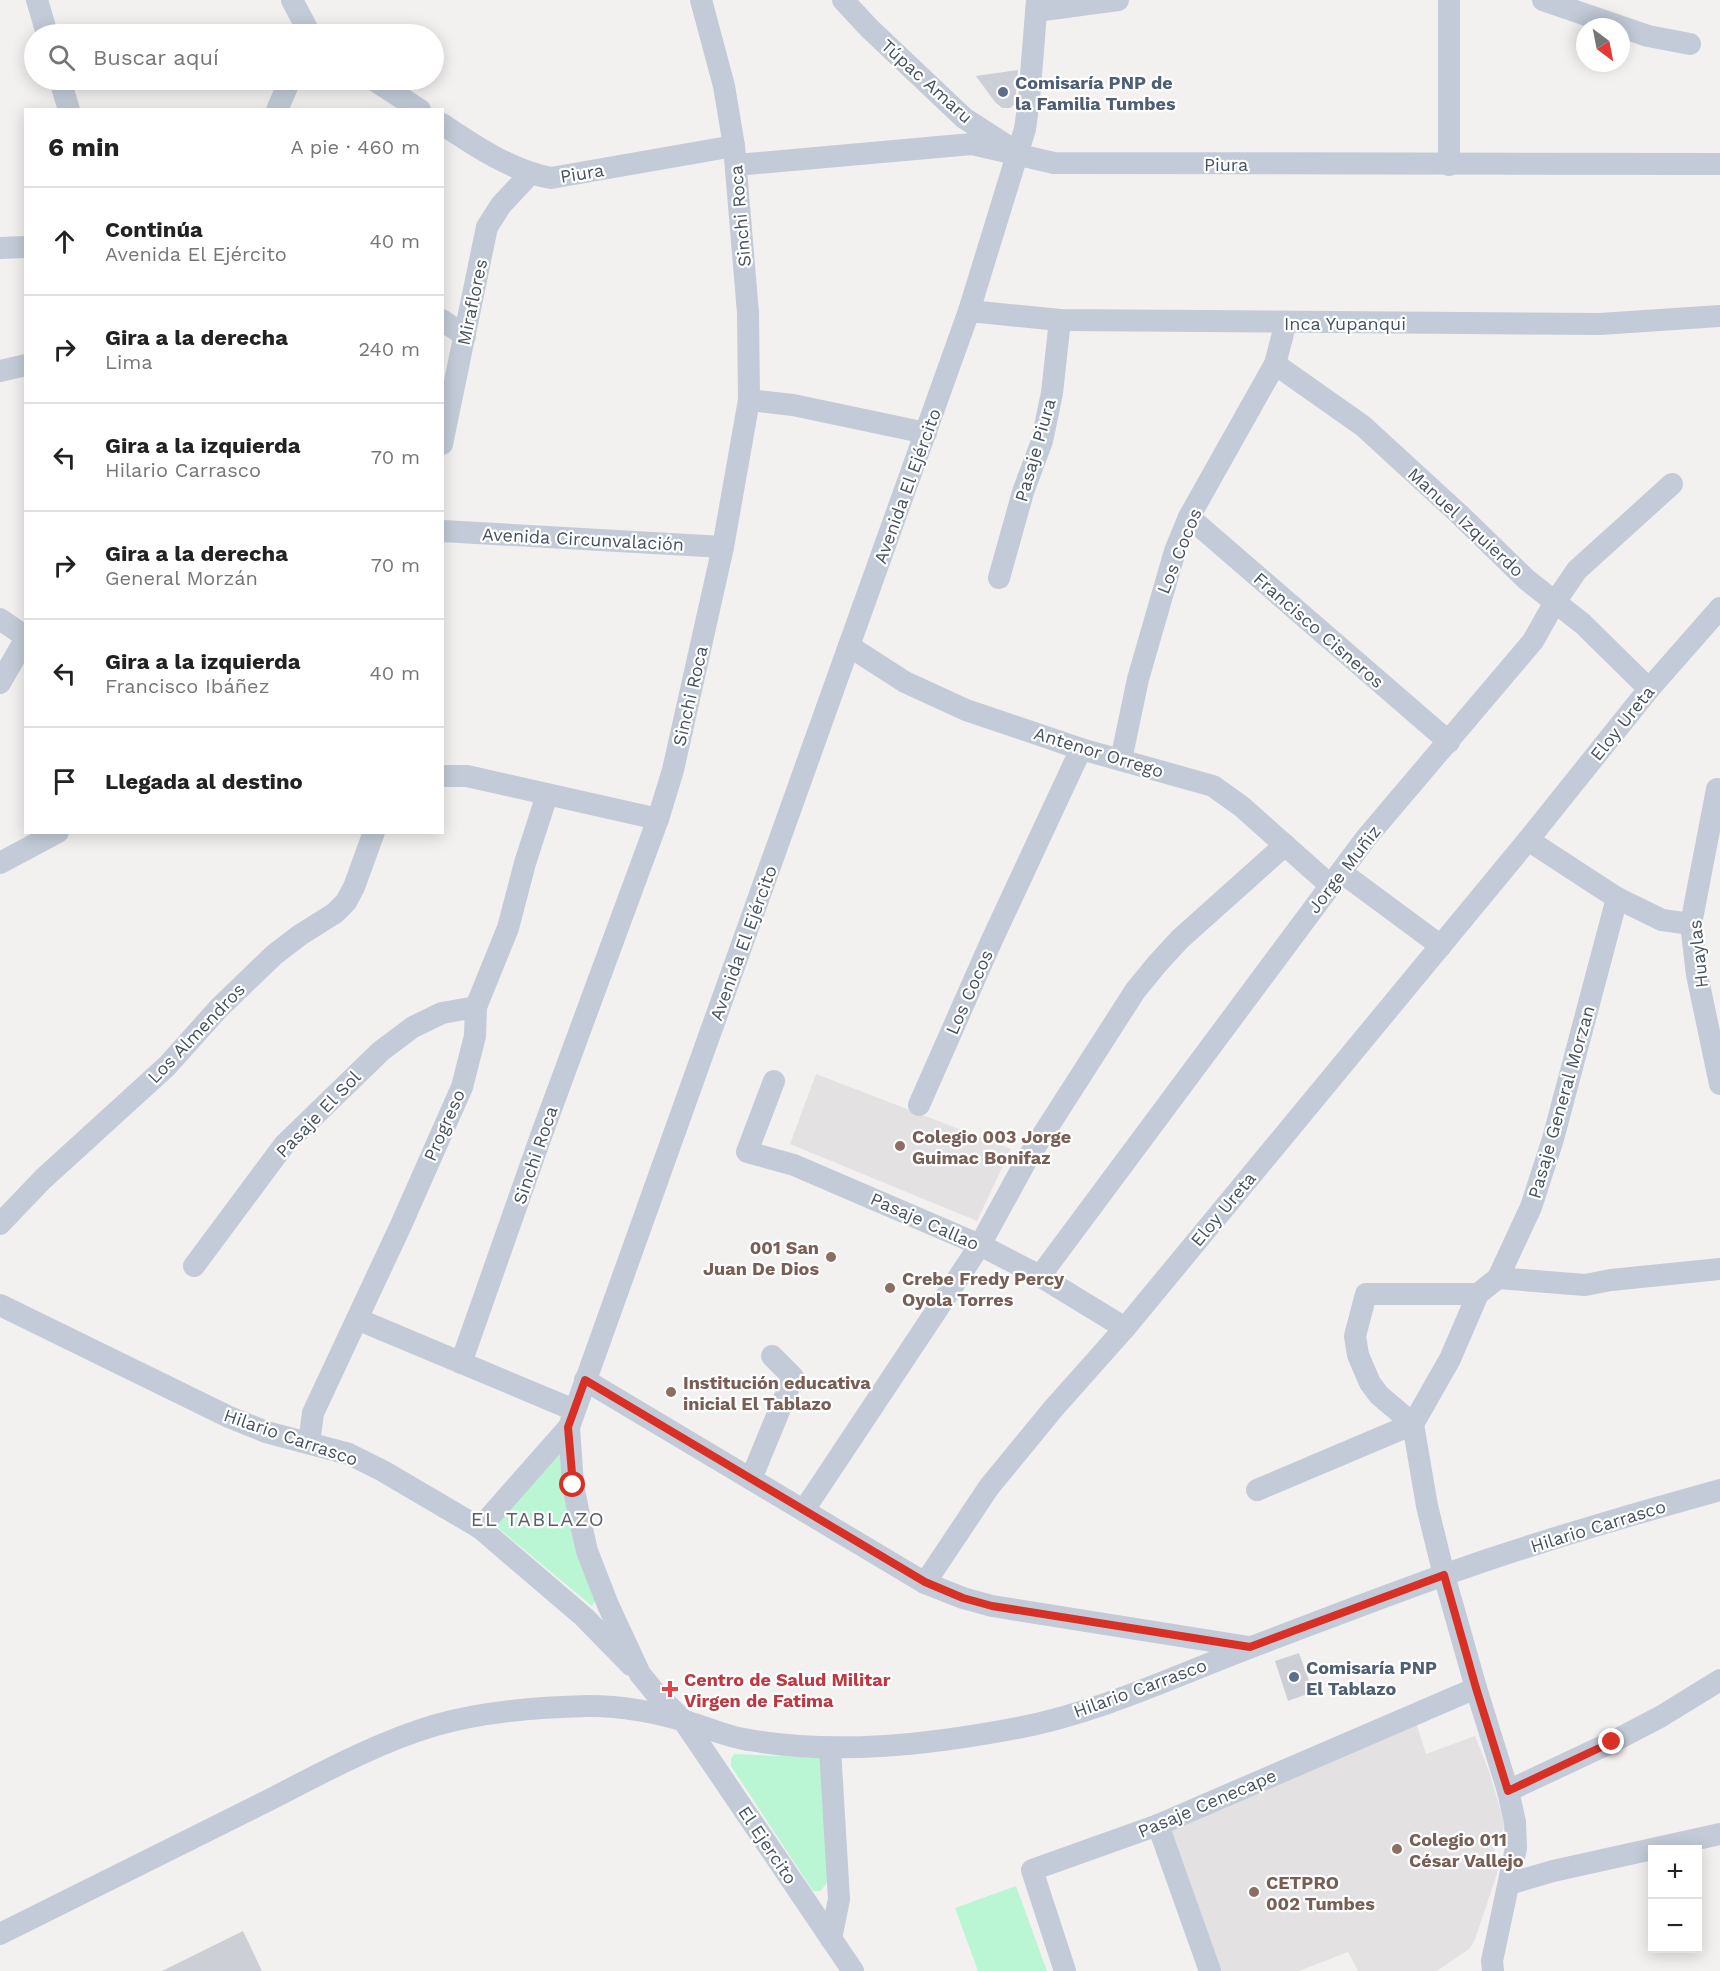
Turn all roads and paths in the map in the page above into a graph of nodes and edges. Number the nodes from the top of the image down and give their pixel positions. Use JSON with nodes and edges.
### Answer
{"nodes":[{"id":1,"x":37,"y":0,"type":"edge"},
{"id":2,"x":292,"y":0,"type":"edge"},
{"id":3,"x":701,"y":0,"type":"edge"},
{"id":4,"x":843,"y":0,"type":"edge"},
{"id":5,"x":1118,"y":0,"type":"edge"},
{"id":6,"x":1449,"y":0,"type":"edge"},
{"id":7,"x":1543,"y":0,"type":"edge"},
{"id":8,"x":1037,"y":5,"type":"edge"},
{"id":9,"x":44,"y":24,"type":"edge"},
{"id":10,"x":305,"y":24,"type":"edge"},
{"id":11,"x":1690,"y":44,"type":"dead end"},
{"id":12,"x":63,"y":90,"type":"edge"},
{"id":13,"x":286,"y":90,"type":"edge"},
{"id":14,"x":389,"y":90,"type":"edge"},
{"id":15,"x":68,"y":108,"type":"edge"},
{"id":16,"x":278,"y":108,"type":"edge"},
{"id":17,"x":417,"y":108,"type":"edge"},
{"id":18,"x":444,"y":125,"type":"edge"},
{"id":19,"x":1017,"y":153,"type":"junction"},
{"id":20,"x":735,"y":155,"type":"junction"},
{"id":21,"x":1720,"y":164,"type":"edge"},
{"id":22,"x":1449,"y":165,"type":"junction"},
{"id":23,"x":530,"y":174,"type":"junction"},
{"id":24,"x":24,"y":247,"type":"edge"},
{"id":25,"x":0,"y":248,"type":"edge"},
{"id":26,"x":969,"y":312,"type":"junction"},
{"id":27,"x":1720,"y":316,"type":"edge"},
{"id":28,"x":1060,"y":320,"type":"junction"},
{"id":29,"x":444,"y":321,"type":"edge"},
{"id":30,"x":1286,"y":322,"type":"junction"},
{"id":31,"x":465,"y":336,"type":"junction"},
{"id":32,"x":1275,"y":364,"type":"junction"},
{"id":33,"x":24,"y":366,"type":"edge"},
{"id":34,"x":0,"y":372,"type":"edge"},
{"id":35,"x":748,"y":400,"type":"junction"},
{"id":36,"x":926,"y":433,"type":"junction"},
{"id":37,"x":444,"y":435,"type":"edge"},
{"id":38,"x":1672,"y":484,"type":"dead end"},
{"id":39,"x":1189,"y":517,"type":"junction"},
{"id":40,"x":444,"y":531,"type":"edge"},
{"id":41,"x":723,"y":547,"type":"junction"},
{"id":42,"x":999,"y":578,"type":"dead end"},
{"id":43,"x":1555,"y":602,"type":"junction"},
{"id":44,"x":1720,"y":608,"type":"edge"},
{"id":45,"x":0,"y":619,"type":"edge"},
{"id":46,"x":24,"y":637,"type":"edge"},
{"id":47,"x":24,"y":641,"type":"edge"},
{"id":48,"x":849,"y":646,"type":"junction"},
{"id":49,"x":0,"y":683,"type":"edge"},
{"id":50,"x":1649,"y":689,"type":"junction"},
{"id":51,"x":1449,"y":742,"type":"junction"},
{"id":52,"x":1081,"y":749,"type":"junction"},
{"id":53,"x":1121,"y":760,"type":"junction"},
{"id":54,"x":444,"y":776,"type":"edge"},
{"id":55,"x":1717,"y":789,"type":"dead end"},
{"id":56,"x":547,"y":795,"type":"junction"},
{"id":57,"x":658,"y":819,"type":"junction"},
{"id":58,"x":29,"y":834,"type":"edge"},
{"id":59,"x":54,"y":834,"type":"edge"},
{"id":60,"x":373,"y":834,"type":"edge"},
{"id":61,"x":1528,"y":840,"type":"junction"},
{"id":62,"x":1285,"y":845,"type":"junction"},
{"id":63,"x":0,"y":861,"type":"edge"},
{"id":64,"x":1336,"y":879,"type":"junction"},
{"id":65,"x":1617,"y":898,"type":"junction"},
{"id":66,"x":1691,"y":924,"type":"junction"},
{"id":67,"x":1441,"y":946,"type":"junction"},
{"id":68,"x":476,"y":1007,"type":"junction"},
{"id":69,"x":774,"y":1081,"type":"dead end"},
{"id":70,"x":1720,"y":1084,"type":"edge"},
{"id":71,"x":919,"y":1105,"type":"dead end"},
{"id":72,"x":0,"y":1224,"type":"edge"},
{"id":73,"x":981,"y":1245,"type":"junction"},
{"id":74,"x":194,"y":1266,"type":"dead end"},
{"id":75,"x":1720,"y":1269,"type":"edge"},
{"id":76,"x":1040,"y":1276,"type":"junction"},
{"id":77,"x":1498,"y":1278,"type":"junction"},
{"id":78,"x":1478,"y":1294,"type":"junction"},
{"id":79,"x":0,"y":1305,"type":"edge"},
{"id":80,"x":357,"y":1319,"type":"junction"},
{"id":81,"x":1125,"y":1328,"type":"junction"},
{"id":82,"x":772,"y":1356,"type":"dead end"},
{"id":83,"x":461,"y":1363,"type":"junction"},
{"id":84,"x":585,"y":1380,"type":"junction"},
{"id":85,"x":571,"y":1419,"type":"junction"},
{"id":86,"x":1413,"y":1424,"type":"junction"},
{"id":87,"x":309,"y":1443,"type":"junction"},
{"id":88,"x":751,"y":1479,"type":"junction"},
{"id":89,"x":1257,"y":1490,"type":"dead end"},
{"id":90,"x":1720,"y":1490,"type":"edge"},
{"id":91,"x":804,"y":1510,"type":"junction"},
{"id":92,"x":480,"y":1528,"type":"junction"},
{"id":93,"x":1444,"y":1575,"type":"junction"},
{"id":94,"x":925,"y":1582,"type":"junction"},
{"id":95,"x":1250,"y":1647,"type":"junction"},
{"id":96,"x":640,"y":1674,"type":"junction"},
{"id":97,"x":1720,"y":1680,"type":"edge"},
{"id":98,"x":1476,"y":1688,"type":"junction"},
{"id":99,"x":683,"y":1720,"type":"junction"},
{"id":100,"x":830,"y":1749,"type":"junction"},
{"id":101,"x":1508,"y":1791,"type":"junction"},
{"id":102,"x":1158,"y":1825,"type":"junction"},
{"id":103,"x":1720,"y":1834,"type":"edge"},
{"id":104,"x":1509,"y":1884,"type":"junction"},
{"id":105,"x":0,"y":1934,"type":"edge"},
{"id":106,"x":831,"y":1939,"type":"junction"},
{"id":107,"x":1488,"y":1968,"type":"edge"},
{"id":108,"x":853,"y":1971,"type":"edge"},
{"id":109,"x":1065,"y":1971,"type":"edge"},
{"id":110,"x":1210,"y":1971,"type":"edge"}],
"edges":[{"from":1,"to":9,"type":"street"},
{"from":2,"to":10,"type":"street"},
{"from":3,"to":20,"type":"street","name":"Sinchi Roca"},
{"from":4,"to":19,"type":"street","name":"Túpac Amaru"},
{"from":5,"to":8,"type":"street"},
{"from":6,"to":22,"type":"street"},
{"from":7,"to":11,"type":"street"},
{"from":8,"to":19,"type":"street","name":"Avenida El Ejército"},
{"from":12,"to":15,"type":"street"},
{"from":13,"to":16,"type":"street"},
{"from":14,"to":17,"type":"street"},
{"from":18,"to":23,"type":"street","name":"Piura"},
{"from":19,"to":20,"type":"street","name":"Piura"},
{"from":19,"to":22,"type":"street","name":"Piura"},
{"from":19,"to":26,"type":"street","name":"Avenida El Ejército"},
{"from":20,"to":23,"type":"street","name":"Piura"},
{"from":20,"to":35,"type":"street","name":"Sinchi Roca"},
{"from":21,"to":22,"type":"street","name":"Piura"},
{"from":23,"to":31,"type":"street","name":"Miraflores"},
{"from":24,"to":25,"type":"street"},
{"from":26,"to":28,"type":"street","name":"Inca Yupanqui"},
{"from":26,"to":36,"type":"street","name":"Avenida El Ejército"},
{"from":27,"to":30,"type":"street","name":"Inca Yupanqui"},
{"from":28,"to":30,"type":"street","name":"Inca Yupanqui"},
{"from":28,"to":42,"type":"street","name":"Pasaje Piura"},
{"from":29,"to":31,"type":"street"},
{"from":30,"to":32,"type":"street","name":"Los Cocos"},
{"from":31,"to":37,"type":"street","name":"Miraflores"},
{"from":32,"to":39,"type":"street","name":"Los Cocos"},
{"from":32,"to":43,"type":"street","name":"Manuel Izquierdo"},
{"from":33,"to":34,"type":"street"},
{"from":35,"to":36,"type":"street"},
{"from":35,"to":41,"type":"street","name":"Sinchi Roca"},
{"from":36,"to":48,"type":"street","name":"Avenida El Ejército"},
{"from":38,"to":43,"type":"street","name":"Jorge Muñiz"},
{"from":39,"to":51,"type":"street","name":"Francisco Cisneros"},
{"from":39,"to":53,"type":"street","name":"Los Cocos"},
{"from":40,"to":41,"type":"street","name":"Avenida Circunvalación"},
{"from":41,"to":57,"type":"street","name":"Sinchi Roca"},
{"from":43,"to":50,"type":"street","name":"Manuel Izquierdo"},
{"from":43,"to":51,"type":"street","name":"Jorge Muñiz"},
{"from":44,"to":50,"type":"street","name":"Eloy Ureta"},
{"from":45,"to":46,"type":"street"},
{"from":47,"to":49,"type":"street"},
{"from":48,"to":52,"type":"street","name":"Antenor Orrego"},
{"from":48,"to":84,"type":"street","name":"Avenida El Ejército"},
{"from":50,"to":61,"type":"street","name":"Eloy Ureta"},
{"from":51,"to":64,"type":"street","name":"Jorge Muñiz"},
{"from":52,"to":53,"type":"street","name":"Antenor Orrego"},
{"from":52,"to":71,"type":"street","name":"Los Cocos"},
{"from":53,"to":62,"type":"street","name":"Antenor Orrego"},
{"from":54,"to":56,"type":"street"},
{"from":55,"to":66,"type":"street","name":"Huaylas"},
{"from":56,"to":57,"type":"street"},
{"from":56,"to":68,"type":"street","name":"Progreso"},
{"from":57,"to":83,"type":"street","name":"Sinchi Roca"},
{"from":58,"to":63,"type":"street"},
{"from":59,"to":63,"type":"street"},
{"from":60,"to":72,"type":"street","name":"Los Almendros"},
{"from":61,"to":65,"type":"street"},
{"from":61,"to":67,"type":"street","name":"Eloy Ureta"},
{"from":62,"to":64,"type":"street","name":"Antenor Orrego"},
{"from":62,"to":73,"type":"street"},
{"from":64,"to":67,"type":"street","name":"Antenor Orrego"},
{"from":64,"to":76,"type":"street","name":"Jorge Muñiz"},
{"from":65,"to":66,"type":"street"},
{"from":65,"to":77,"type":"street","name":"Pasaje General Morzan"},
{"from":66,"to":70,"type":"street","name":"Huaylas"},
{"from":67,"to":81,"type":"street","name":"Eloy Ureta"},
{"from":68,"to":74,"type":"street","name":"Pasaje El Sol"},
{"from":68,"to":80,"type":"street","name":"Progreso"},
{"from":69,"to":73,"type":"street","name":"Pasaje Callao"},
{"from":73,"to":76,"type":"street","name":"Pasaje Callao"},
{"from":73,"to":91,"type":"street"},
{"from":75,"to":77,"type":"street"},
{"from":76,"to":81,"type":"street","name":"Pasaje Callao"},
{"from":77,"to":78,"type":"street","name":"Pasaje General Morzan"},
{"from":78,"to":86,"type":"street"},
{"from":78,"to":86,"type":"street"},
{"from":79,"to":87,"type":"street","name":"Hilario Carrasco"},
{"from":80,"to":83,"type":"street"},
{"from":80,"to":87,"type":"street","name":"Progreso"},
{"from":81,"to":94,"type":"street","name":"Eloy Ureta"},
{"from":82,"to":88,"type":"street"},
{"from":83,"to":85,"type":"street"},
{"from":84,"to":85,"type":"street","name":"Avenida El Ejército"},
{"from":84,"to":88,"type":"street"},
{"from":85,"to":92,"type":"street"},
{"from":85,"to":96,"type":"street","name":"Avenida El Ejército"},
{"from":86,"to":89,"type":"street"},
{"from":86,"to":93,"type":"street"},
{"from":87,"to":92,"type":"street","name":"Hilario Carrasco"},
{"from":88,"to":91,"type":"street"},
{"from":90,"to":93,"type":"street","name":"Hilario Carrasco"},
{"from":91,"to":94,"type":"street"},
{"from":92,"to":96,"type":"street","name":"Hilario Carrasco"},
{"from":93,"to":95,"type":"street","name":"Hilario Carrasco"},
{"from":93,"to":98,"type":"street"},
{"from":94,"to":95,"type":"street"},
{"from":95,"to":100,"type":"street","name":"Hilario Carrasco"},
{"from":96,"to":99,"type":"street","name":"Avenida El Ejército"},
{"from":97,"to":101,"type":"street"},
{"from":98,"to":101,"type":"street"},
{"from":98,"to":102,"type":"street","name":"Pasaje Cenecape"},
{"from":99,"to":100,"type":"street","name":"Hilario Carrasco"},
{"from":99,"to":105,"type":"street","name":"Hilario Carrasco"},
{"from":99,"to":106,"type":"street","name":"El Ejercito"},
{"from":100,"to":106,"type":"street"},
{"from":101,"to":104,"type":"street"},
{"from":102,"to":109,"type":"street","name":"Pasaje Cenecape"},
{"from":102,"to":110,"type":"street"},
{"from":103,"to":104,"type":"street"},
{"from":104,"to":107,"type":"street"},
{"from":106,"to":108,"type":"street","name":"El Ejercito"}]}
